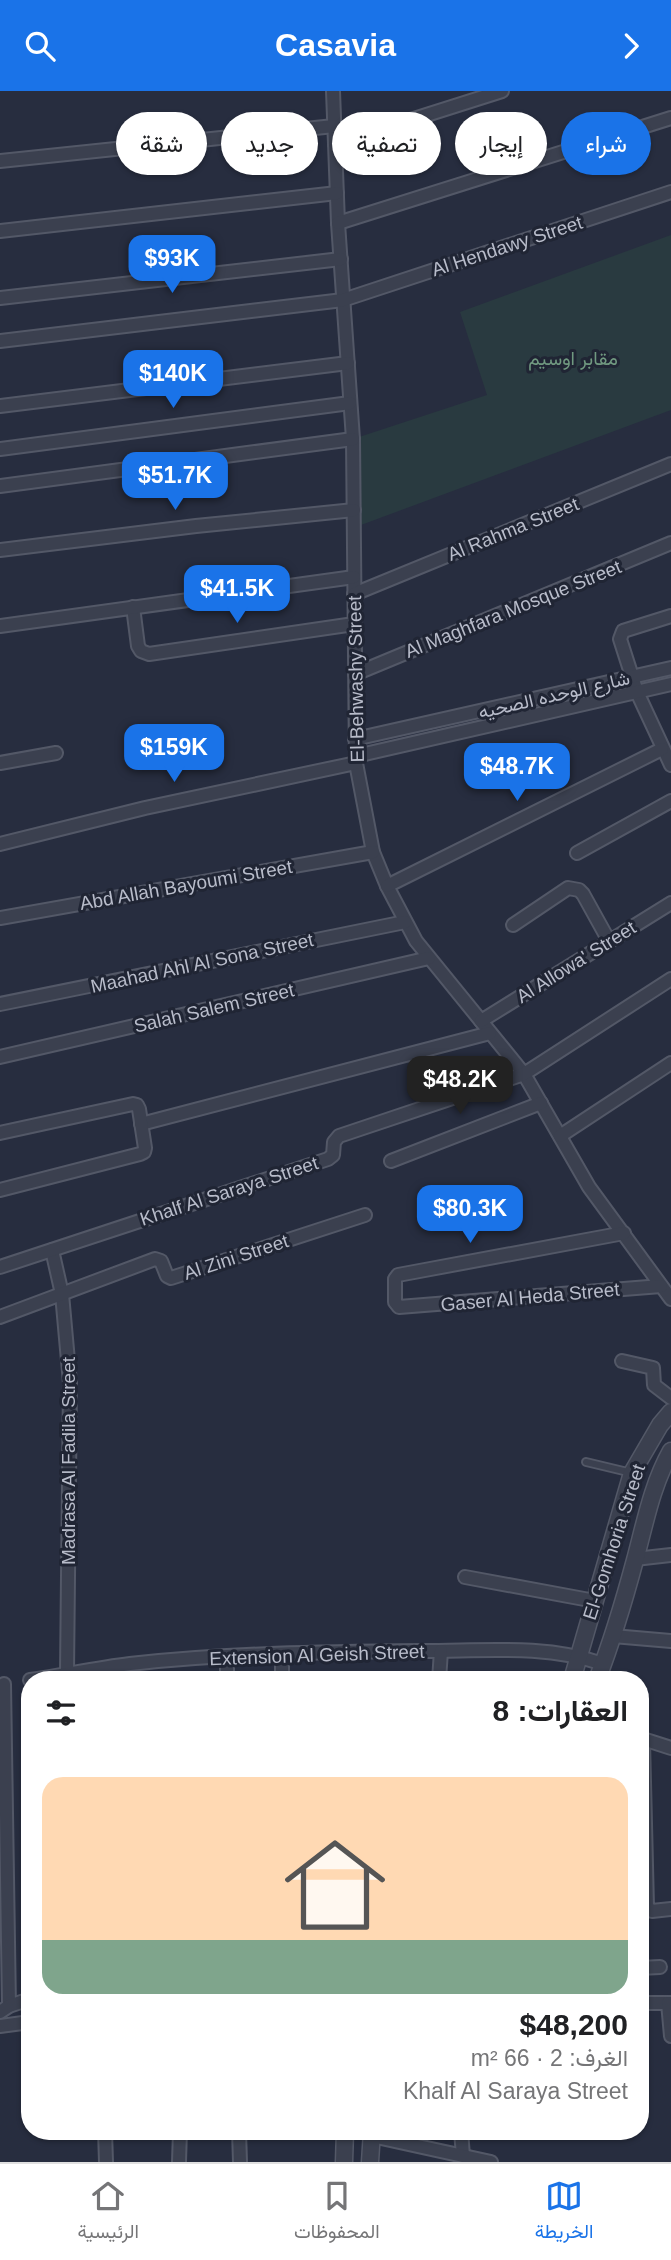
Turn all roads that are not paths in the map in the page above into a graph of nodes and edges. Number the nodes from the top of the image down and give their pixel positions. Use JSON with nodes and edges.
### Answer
{"nodes":[{"id":1,"x":333,"y":91,"type":"edge"},
{"id":2,"x":502,"y":91,"type":"edge"},
{"id":3,"x":334,"y":112,"type":"edge"},
{"id":4,"x":435,"y":112,"type":"edge"},
{"id":5,"x":671,"y":118,"type":"edge"},
{"id":6,"x":332,"y":127,"type":"edge"},
{"id":7,"x":0,"y":161,"type":"edge"},
{"id":8,"x":336,"y":175,"type":"edge"},
{"id":9,"x":671,"y":192,"type":"edge"},
{"id":10,"x":337,"y":193,"type":"junction"},
{"id":11,"x":338,"y":223,"type":"junction"},
{"id":12,"x":0,"y":231,"type":"edge"},
{"id":13,"x":341,"y":259,"type":"junction"},
{"id":14,"x":0,"y":298,"type":"edge"},
{"id":15,"x":343,"y":300,"type":"junction"},
{"id":16,"x":0,"y":341,"type":"edge"},
{"id":17,"x":348,"y":363,"type":"junction"},
{"id":18,"x":350,"y":403,"type":"junction"},
{"id":19,"x":0,"y":406,"type":"edge"},
{"id":20,"x":353,"y":439,"type":"junction"},
{"id":21,"x":0,"y":449,"type":"edge"},
{"id":22,"x":671,"y":464,"type":"edge"},
{"id":23,"x":0,"y":486,"type":"edge"},
{"id":24,"x":354,"y":510,"type":"junction"},
{"id":25,"x":671,"y":543,"type":"edge"},
{"id":26,"x":0,"y":550,"type":"edge"},
{"id":27,"x":354,"y":577,"type":"junction"},
{"id":28,"x":354,"y":594,"type":"junction"},
{"id":29,"x":133,"y":607,"type":"junction"},
{"id":30,"x":671,"y":616,"type":"edge"},
{"id":31,"x":354,"y":624,"type":"junction"},
{"id":32,"x":0,"y":626,"type":"edge"},
{"id":33,"x":671,"y":668,"type":"edge"},
{"id":34,"x":355,"y":674,"type":"junction"},
{"id":35,"x":632,"y":677,"type":"junction"},
{"id":36,"x":671,"y":684,"type":"edge"},
{"id":37,"x":637,"y":692,"type":"junction"},
{"id":38,"x":355,"y":739,"type":"junction"},
{"id":39,"x":662,"y":749,"type":"junction"},
{"id":40,"x":55,"y":753,"type":"dead end"},
{"id":41,"x":356,"y":760,"type":"junction"},
{"id":42,"x":0,"y":763,"type":"edge"},
{"id":43,"x":671,"y":765,"type":"edge"},
{"id":44,"x":671,"y":801,"type":"edge"},
{"id":45,"x":0,"y":843,"type":"edge"},
{"id":46,"x":373,"y":852,"type":"junction"},
{"id":47,"x":577,"y":853,"type":"dead end"},
{"id":48,"x":387,"y":886,"type":"junction"},
{"id":49,"x":671,"y":903,"type":"edge"},
{"id":50,"x":0,"y":919,"type":"edge"},
{"id":51,"x":405,"y":922,"type":"junction"},
{"id":52,"x":513,"y":925,"type":"dead end"},
{"id":53,"x":610,"y":941,"type":"junction"},
{"id":54,"x":429,"y":958,"type":"junction"},
{"id":55,"x":671,"y":979,"type":"edge"},
{"id":56,"x":0,"y":1004,"type":"edge"},
{"id":57,"x":481,"y":1021,"type":"junction"},
{"id":58,"x":490,"y":1033,"type":"junction"},
{"id":59,"x":0,"y":1057,"type":"edge"},
{"id":60,"x":671,"y":1063,"type":"edge"},
{"id":61,"x":524,"y":1074,"type":"junction"},
{"id":62,"x":541,"y":1103,"type":"junction"},
{"id":63,"x":141,"y":1124,"type":"junction"},
{"id":64,"x":0,"y":1133,"type":"edge"},
{"id":65,"x":560,"y":1136,"type":"junction"},
{"id":66,"x":391,"y":1161,"type":"dead end"},
{"id":67,"x":0,"y":1190,"type":"edge"},
{"id":68,"x":365,"y":1215,"type":"dead end"},
{"id":69,"x":624,"y":1233,"type":"junction"},
{"id":70,"x":52,"y":1249,"type":"junction"},
{"id":71,"x":0,"y":1267,"type":"edge"},
{"id":72,"x":666,"y":1282,"type":"edge"},
{"id":73,"x":62,"y":1294,"type":"junction"},
{"id":74,"x":671,"y":1299,"type":"edge"},
{"id":75,"x":0,"y":1317,"type":"edge"},
{"id":76,"x":622,"y":1360,"type":"dead end"},
{"id":77,"x":671,"y":1398,"type":"edge"},
{"id":78,"x":671,"y":1412,"type":"edge"},
{"id":79,"x":671,"y":1451,"type":"edge"},
{"id":80,"x":586,"y":1462,"type":"dead end"},
{"id":81,"x":632,"y":1473,"type":"junction"},
{"id":82,"x":671,"y":1555,"type":"edge"},
{"id":83,"x":635,"y":1559,"type":"junction"},
{"id":84,"x":465,"y":1577,"type":"dead end"},
{"id":85,"x":595,"y":1601,"type":"junction"},
{"id":86,"x":613,"y":1636,"type":"junction"},
{"id":87,"x":671,"y":1641,"type":"edge"},
{"id":88,"x":441,"y":1651,"type":"junction"},
{"id":89,"x":282,"y":1654,"type":"junction"},
{"id":90,"x":578,"y":1656,"type":"junction"},
{"id":91,"x":227,"y":1657,"type":"junction"},
{"id":92,"x":67,"y":1671,"type":"edge"},
{"id":93,"x":118,"y":1671,"type":"edge"},
{"id":94,"x":227,"y":1671,"type":"edge"},
{"id":95,"x":282,"y":1671,"type":"edge"},
{"id":96,"x":440,"y":1671,"type":"edge"},
{"id":97,"x":574,"y":1671,"type":"edge"},
{"id":98,"x":599,"y":1671,"type":"edge"},
{"id":99,"x":600,"y":1671,"type":"edge"},
{"id":100,"x":21,"y":1682,"type":"edge"},
{"id":101,"x":2,"y":1684,"type":"edge"},
{"id":102,"x":649,"y":1741,"type":"edge"},
{"id":103,"x":671,"y":1748,"type":"edge"},
{"id":104,"x":649,"y":1908,"type":"edge"},
{"id":105,"x":671,"y":1909,"type":"edge"},
{"id":106,"x":660,"y":1967,"type":"dead end"},
{"id":107,"x":649,"y":1968,"type":"edge"},
{"id":108,"x":649,"y":2003,"type":"edge"},
{"id":109,"x":670,"y":2003,"type":"edge"},
{"id":110,"x":5,"y":2009,"type":"edge"},
{"id":111,"x":21,"y":2023,"type":"edge"},
{"id":112,"x":0,"y":2026,"type":"edge"},
{"id":113,"x":671,"y":2036,"type":"edge"},
{"id":114,"x":105,"y":2140,"type":"edge"},
{"id":115,"x":180,"y":2140,"type":"edge"},
{"id":116,"x":239,"y":2140,"type":"edge"},
{"id":117,"x":345,"y":2140,"type":"edge"},
{"id":118,"x":372,"y":2140,"type":"edge"},
{"id":119,"x":397,"y":2140,"type":"edge"},
{"id":120,"x":462,"y":2140,"type":"edge"},
{"id":121,"x":463,"y":2156,"type":"junction"},
{"id":122,"x":106,"y":2162,"type":"edge"},
{"id":123,"x":180,"y":2162,"type":"edge"},
{"id":124,"x":240,"y":2162,"type":"edge"},
{"id":125,"x":344,"y":2162,"type":"edge"},
{"id":126,"x":370,"y":2162,"type":"edge"},
{"id":127,"x":489,"y":2162,"type":"edge"}],
"edges":[{"from":1,"to":3,"type":"street","name":"El-Behwashy Street"},
{"from":2,"to":4,"type":"street"},
{"from":5,"to":11,"type":"street"},
{"from":6,"to":7,"type":"street"},
{"from":8,"to":10,"type":"street","name":"El-Behwashy Street"},
{"from":9,"to":15,"type":"street","name":"Al Hendawy Street"},
{"from":10,"to":11,"type":"street","name":"El-Behwashy Street"},
{"from":10,"to":12,"type":"street"},
{"from":11,"to":13,"type":"street","name":"El-Behwashy Street"},
{"from":13,"to":14,"type":"street"},
{"from":13,"to":15,"type":"street","name":"El-Behwashy Street"},
{"from":15,"to":16,"type":"street","name":"Al Hendawy Street"},
{"from":15,"to":17,"type":"street","name":"El-Behwashy Street"},
{"from":17,"to":18,"type":"street","name":"El-Behwashy Street"},
{"from":17,"to":19,"type":"street"},
{"from":18,"to":20,"type":"street","name":"El-Behwashy Street"},
{"from":18,"to":21,"type":"street"},
{"from":20,"to":23,"type":"street"},
{"from":20,"to":24,"type":"street","name":"El-Behwashy Street"},
{"from":22,"to":28,"type":"street","name":"Al Rahma Street"},
{"from":24,"to":26,"type":"street"},
{"from":24,"to":27,"type":"street","name":"El-Behwashy Street"},
{"from":25,"to":34,"type":"street","name":"Al Maghfara Mosque Street"},
{"from":27,"to":28,"type":"street","name":"El-Behwashy Street"},
{"from":27,"to":29,"type":"street"},
{"from":28,"to":31,"type":"street","name":"El-Behwashy Street"},
{"from":29,"to":31,"type":"street"},
{"from":29,"to":32,"type":"street"},
{"from":30,"to":35,"type":"street"},
{"from":31,"to":34,"type":"street","name":"El-Behwashy Street"},
{"from":33,"to":35,"type":"street","name":"شارع الوحده الصحيه"},
{"from":34,"to":38,"type":"street","name":"El-Behwashy Street"},
{"from":35,"to":37,"type":"street"},
{"from":35,"to":38,"type":"street","name":"شارع الوحده الصحيه"},
{"from":36,"to":37,"type":"street","name":"شارع الوحده الصحيه"},
{"from":37,"to":39,"type":"street"},
{"from":37,"to":41,"type":"street","name":"شارع الوحده الصحيه"},
{"from":38,"to":41,"type":"street","name":"El-Behwashy Street"},
{"from":39,"to":43,"type":"street"},
{"from":39,"to":48,"type":"street"},
{"from":40,"to":42,"type":"street"},
{"from":41,"to":45,"type":"street","name":"شارع الوحده الصحيه"},
{"from":41,"to":46,"type":"street","name":"El-Behwashy Street"},
{"from":44,"to":47,"type":"street"},
{"from":46,"to":48,"type":"street","name":"El-Behwashy Street"},
{"from":46,"to":50,"type":"street","name":"Abd Allah Bayoumi Street"},
{"from":48,"to":51,"type":"street","name":"El-Behwashy Street"},
{"from":49,"to":53,"type":"street","name":"Al Allowa' Street"},
{"from":51,"to":54,"type":"street","name":"El-Behwashy Street"},
{"from":51,"to":56,"type":"street","name":"Maahad Ahl Al Sona Street"},
{"from":52,"to":53,"type":"street"},
{"from":53,"to":57,"type":"street","name":"Al Allowa' Street"},
{"from":54,"to":57,"type":"street","name":"El-Behwashy Street"},
{"from":54,"to":59,"type":"street","name":"Salah Salem Street"},
{"from":55,"to":61,"type":"street","name":"Khalf Al Saraya Street"},
{"from":57,"to":58,"type":"street","name":"El-Behwashy Street"},
{"from":58,"to":61,"type":"street","name":"El-Behwashy Street"},
{"from":58,"to":63,"type":"street"},
{"from":60,"to":65,"type":"street"},
{"from":61,"to":62,"type":"street","name":"El-Behwashy Street"},
{"from":61,"to":70,"type":"street","name":"Khalf Al Saraya Street"},
{"from":62,"to":65,"type":"street","name":"El-Behwashy Street"},
{"from":62,"to":66,"type":"street"},
{"from":63,"to":64,"type":"street"},
{"from":63,"to":67,"type":"street"},
{"from":65,"to":69,"type":"street","name":"El-Behwashy Street"},
{"from":68,"to":73,"type":"street","name":"Al Zini Street"},
{"from":69,"to":72,"type":"street","name":"El-Behwashy Street"},
{"from":69,"to":72,"type":"street","name":"Gaser Al Heda Street"},
{"from":70,"to":71,"type":"street","name":"Khalf Al Saraya Street"},
{"from":70,"to":73,"type":"street","name":"Madrasa Al Fadila Street"},
{"from":72,"to":74,"type":"street","name":"El-Behwashy Street"},
{"from":73,"to":75,"type":"street","name":"Al Zini Street"},
{"from":73,"to":92,"type":"street","name":"Madrasa Al Fadila Street"},
{"from":76,"to":77,"type":"street"},
{"from":78,"to":81,"type":"street","name":"El-Gomhoria Street"},
{"from":79,"to":83,"type":"street","name":"El-Gomhoria Street"},
{"from":80,"to":81,"type":"lane"},
{"from":81,"to":85,"type":"street","name":"El-Gomhoria Street"},
{"from":82,"to":83,"type":"street"},
{"from":83,"to":86,"type":"street","name":"El-Gomhoria Street"},
{"from":84,"to":85,"type":"street"},
{"from":85,"to":90,"type":"street","name":"El-Gomhoria Street"},
{"from":86,"to":87,"type":"street"},
{"from":86,"to":99,"type":"street","name":"El-Gomhoria Street"},
{"from":88,"to":89,"type":"street","name":"Extension Al Geish Street"},
{"from":88,"to":90,"type":"street","name":"Extension Al Geish Street"},
{"from":88,"to":96,"type":"street"},
{"from":89,"to":91,"type":"street","name":"Extension Al Geish Street"},
{"from":89,"to":95,"type":"street"},
{"from":90,"to":97,"type":"street","name":"El-Gomhoria Street"},
{"from":90,"to":98,"type":"street","name":"Extension Al Geish Street"},
{"from":91,"to":93,"type":"street","name":"Extension Al Geish Street"},
{"from":91,"to":94,"type":"street"},
{"from":100,"to":101,"type":"street","name":"Extension Al Geish Street"},
{"from":101,"to":110,"type":"street"},
{"from":102,"to":103,"type":"street"},
{"from":104,"to":105,"type":"street"},
{"from":106,"to":107,"type":"street"},
{"from":108,"to":109,"type":"street"},
{"from":109,"to":113,"type":"street"},
{"from":111,"to":112,"type":"street"},
{"from":114,"to":122,"type":"street"},
{"from":115,"to":123,"type":"street"},
{"from":116,"to":124,"type":"street"},
{"from":117,"to":125,"type":"street"},
{"from":118,"to":126,"type":"street"},
{"from":119,"to":121,"type":"street"},
{"from":120,"to":121,"type":"street"},
{"from":121,"to":127,"type":"street"}]}
